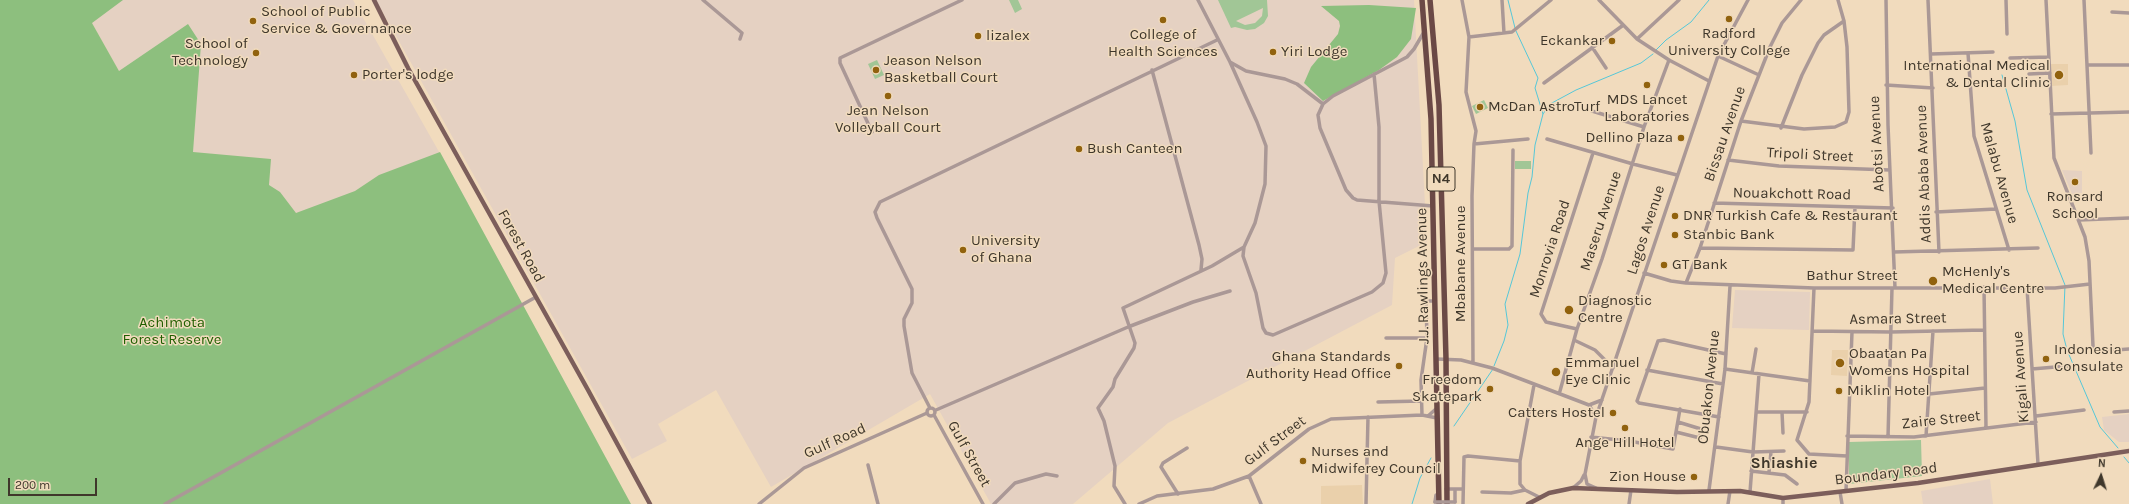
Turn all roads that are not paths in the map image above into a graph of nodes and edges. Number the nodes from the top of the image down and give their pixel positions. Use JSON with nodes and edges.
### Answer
{"nodes":[{"id":1,"x":374,"y":0,"type":"edge"},
{"id":2,"x":703,"y":0,"type":"edge"},
{"id":3,"x":962,"y":0,"type":"edge"},
{"id":4,"x":1198,"y":0,"type":"edge"},
{"id":5,"x":1422,"y":0,"type":"edge"},
{"id":6,"x":1430,"y":0,"type":"edge"},
{"id":7,"x":1462,"y":0,"type":"edge"},
{"id":8,"x":1502,"y":0,"type":"edge"},
{"id":9,"x":1551,"y":0,"type":"edge"},
{"id":10,"x":1599,"y":0,"type":"edge"},
{"id":11,"x":1679,"y":0,"type":"edge"},
{"id":12,"x":1748,"y":0,"type":"edge"},
{"id":13,"x":1801,"y":0,"type":"edge"},
{"id":14,"x":1838,"y":0,"type":"edge"},
{"id":15,"x":1886,"y":0,"type":"edge"},
{"id":16,"x":1928,"y":0,"type":"edge"},
{"id":17,"x":2006,"y":0,"type":"edge"},
{"id":18,"x":2046,"y":0,"type":"edge"},
{"id":19,"x":2084,"y":0,"type":"edge"},
{"id":20,"x":2112,"y":12,"type":"dead end"},
{"id":21,"x":2129,"y":13,"type":"edge"},
{"id":22,"x":1844,"y":21,"type":"junction"},
{"id":23,"x":1622,"y":26,"type":"junction"},
{"id":24,"x":1425,"y":29,"type":"junction"},
{"id":25,"x":1504,"y":33,"type":"junction"},
{"id":26,"x":2007,"y":34,"type":"dead end"},
{"id":27,"x":1469,"y":37,"type":"junction"},
{"id":28,"x":740,"y":39,"type":"dead end"},
{"id":29,"x":1636,"y":39,"type":"junction"},
{"id":30,"x":1217,"y":40,"type":"junction"},
{"id":31,"x":1592,"y":46,"type":"junction"},
{"id":32,"x":1993,"y":52,"type":"dead end"},
{"id":33,"x":1968,"y":53,"type":"junction"},
{"id":34,"x":1931,"y":54,"type":"junction"},
{"id":35,"x":1718,"y":56,"type":"junction"},
{"id":36,"x":2049,"y":57,"type":"junction"},
{"id":37,"x":2010,"y":58,"type":"dead end"},
{"id":38,"x":1669,"y":60,"type":"junction"},
{"id":39,"x":1230,"y":62,"type":"junction"},
{"id":40,"x":2087,"y":65,"type":"junction"},
{"id":41,"x":2129,"y":65,"type":"edge"},
{"id":42,"x":1606,"y":68,"type":"dead end"},
{"id":43,"x":1152,"y":70,"type":"junction"},
{"id":44,"x":2050,"y":73,"type":"junction"},
{"id":45,"x":1374,"y":74,"type":"junction"},
{"id":46,"x":2029,"y":74,"type":"dead end"},
{"id":47,"x":1759,"y":75,"type":"junction"},
{"id":48,"x":1709,"y":81,"type":"junction"},
{"id":49,"x":1544,"y":83,"type":"dead end"},
{"id":50,"x":1886,"y":85,"type":"junction"},
{"id":51,"x":1933,"y":88,"type":"junction"},
{"id":52,"x":1323,"y":104,"type":"junction"},
{"id":53,"x":1592,"y":111,"type":"dead end"},
{"id":54,"x":2129,"y":112,"type":"edge"},
{"id":55,"x":2090,"y":113,"type":"junction"},
{"id":56,"x":2051,"y":114,"type":"junction"},
{"id":57,"x":1741,"y":121,"type":"junction"},
{"id":58,"x":1644,"y":127,"type":"junction"},
{"id":59,"x":1781,"y":128,"type":"junction"},
{"id":60,"x":872,"y":132,"type":"dead end"},
{"id":61,"x":1528,"y":139,"type":"dead end"},
{"id":62,"x":1547,"y":140,"type":"dead end"},
{"id":63,"x":1474,"y":144,"type":"junction"},
{"id":64,"x":1512,"y":150,"type":"dead end"},
{"id":65,"x":1594,"y":153,"type":"junction"},
{"id":66,"x":2091,"y":153,"type":"dead end"},
{"id":67,"x":1728,"y":160,"type":"junction"},
{"id":68,"x":1632,"y":164,"type":"junction"},
{"id":69,"x":1890,"y":170,"type":"junction"},
{"id":70,"x":1677,"y":175,"type":"junction"},
{"id":71,"x":1379,"y":201,"type":"junction"},
{"id":72,"x":1714,"y":203,"type":"junction"},
{"id":73,"x":1433,"y":206,"type":"junction"},
{"id":74,"x":1855,"y":207,"type":"junction"},
{"id":75,"x":1892,"y":208,"type":"junction"},
{"id":76,"x":1996,"y":209,"type":"junction"},
{"id":77,"x":1936,"y":212,"type":"junction"},
{"id":78,"x":2129,"y":218,"type":"edge"},
{"id":79,"x":2079,"y":220,"type":"junction"},
{"id":80,"x":1244,"y":247,"type":"junction"},
{"id":81,"x":1700,"y":248,"type":"junction"},
{"id":82,"x":2038,"y":248,"type":"dead end"},
{"id":83,"x":1474,"y":249,"type":"junction"},
{"id":84,"x":2009,"y":250,"type":"junction"},
{"id":85,"x":1894,"y":252,"type":"junction"},
{"id":86,"x":1939,"y":252,"type":"junction"},
{"id":87,"x":1201,"y":270,"type":"junction"},
{"id":88,"x":1644,"y":273,"type":"junction"},
{"id":89,"x":1686,"y":282,"type":"junction"},
{"id":90,"x":2090,"y":284,"type":"junction"},
{"id":91,"x":1730,"y":286,"type":"junction"},
{"id":92,"x":1814,"y":288,"type":"junction"},
{"id":93,"x":1894,"y":288,"type":"junction"},
{"id":94,"x":1984,"y":288,"type":"junction"},
{"id":95,"x":2027,"y":288,"type":"junction"},
{"id":96,"x":1230,"y":291,"type":"dead end"},
{"id":97,"x":536,"y":298,"type":"junction"},
{"id":98,"x":1435,"y":301,"type":"junction"},
{"id":99,"x":1128,"y":326,"type":"junction"},
{"id":100,"x":1577,"y":329,"type":"junction"},
{"id":101,"x":1984,"y":330,"type":"junction"},
{"id":102,"x":1812,"y":331,"type":"junction"},
{"id":103,"x":1933,"y":331,"type":"junction"},
{"id":104,"x":1852,"y":332,"type":"junction"},
{"id":105,"x":1891,"y":332,"type":"junction"},
{"id":106,"x":1386,"y":338,"type":"dead end"},
{"id":107,"x":1427,"y":338,"type":"junction"},
{"id":108,"x":1574,"y":340,"type":"junction"},
{"id":109,"x":1756,"y":349,"type":"dead end"},
{"id":110,"x":2129,"y":349,"type":"edge"},
{"id":111,"x":1726,"y":354,"type":"junction"},
{"id":112,"x":1437,"y":359,"type":"junction"},
{"id":113,"x":1446,"y":359,"type":"junction"},
{"id":114,"x":1473,"y":363,"type":"junction"},
{"id":115,"x":2067,"y":366,"type":"dead end"},
{"id":116,"x":1613,"y":368,"type":"junction"},
{"id":117,"x":1725,"y":369,"type":"junction"},
{"id":118,"x":2032,"y":369,"type":"junction"},
{"id":119,"x":1647,"y":370,"type":"junction"},
{"id":120,"x":1752,"y":373,"type":"junction"},
{"id":121,"x":1759,"y":374,"type":"junction"},
{"id":122,"x":1810,"y":381,"type":"junction"},
{"id":123,"x":1723,"y":384,"type":"junction"},
{"id":124,"x":1534,"y":385,"type":"junction"},
{"id":125,"x":1985,"y":388,"type":"junction"},
{"id":126,"x":1560,"y":391,"type":"dead end"},
{"id":127,"x":1929,"y":394,"type":"junction"},
{"id":128,"x":1602,"y":400,"type":"junction"},
{"id":129,"x":1421,"y":401,"type":"junction"},
{"id":130,"x":1378,"y":402,"type":"dead end"},
{"id":131,"x":1588,"y":406,"type":"junction"},
{"id":132,"x":930,"y":408,"type":"junction"},
{"id":133,"x":1437,"y":408,"type":"junction"},
{"id":134,"x":1680,"y":409,"type":"junction"},
{"id":135,"x":936,"y":410,"type":"junction"},
{"id":136,"x":2084,"y":410,"type":"dead end"},
{"id":137,"x":2129,"y":411,"type":"edge"},
{"id":138,"x":1757,"y":412,"type":"junction"},
{"id":139,"x":1782,"y":412,"type":"junction"},
{"id":140,"x":1807,"y":412,"type":"junction"},
{"id":141,"x":2114,"y":412,"type":"dead end"},
{"id":142,"x":927,"y":413,"type":"junction"},
{"id":143,"x":934,"y":415,"type":"junction"},
{"id":144,"x":1422,"y":415,"type":"junction"},
{"id":145,"x":1428,"y":416,"type":"junction"},
{"id":146,"x":2036,"y":416,"type":"junction"},
{"id":147,"x":1368,"y":417,"type":"junction"},
{"id":148,"x":1596,"y":417,"type":"junction"},
{"id":149,"x":1720,"y":417,"type":"junction"},
{"id":150,"x":1437,"y":418,"type":"junction"},
{"id":151,"x":1678,"y":422,"type":"junction"},
{"id":152,"x":2036,"y":422,"type":"junction"},
{"id":153,"x":1685,"y":424,"type":"junction"},
{"id":154,"x":1986,"y":428,"type":"junction"},
{"id":155,"x":1676,"y":432,"type":"junction"},
{"id":156,"x":1682,"y":433,"type":"junction"},
{"id":157,"x":1783,"y":433,"type":"dead end"},
{"id":158,"x":1848,"y":436,"type":"junction"},
{"id":159,"x":1926,"y":436,"type":"junction"},
{"id":160,"x":1591,"y":437,"type":"junction"},
{"id":161,"x":1888,"y":437,"type":"junction"},
{"id":162,"x":1716,"y":447,"type":"junction"},
{"id":163,"x":1187,"y":448,"type":"dead end"},
{"id":164,"x":1784,"y":451,"type":"dead end"},
{"id":165,"x":2129,"y":451,"type":"edge"},
{"id":166,"x":1753,"y":452,"type":"junction"},
{"id":167,"x":1771,"y":452,"type":"junction"},
{"id":168,"x":1847,"y":456,"type":"junction"},
{"id":169,"x":1520,"y":461,"type":"junction"},
{"id":170,"x":2038,"y":464,"type":"junction"},
{"id":171,"x":868,"y":465,"type":"dead end"},
{"id":172,"x":1751,"y":471,"type":"junction"},
{"id":173,"x":1769,"y":472,"type":"junction"},
{"id":174,"x":1585,"y":474,"type":"junction"},
{"id":175,"x":1057,"y":476,"type":"dead end"},
{"id":176,"x":1249,"y":476,"type":"junction"},
{"id":177,"x":1797,"y":484,"type":"dead end"},
{"id":178,"x":1462,"y":488,"type":"junction"},
{"id":179,"x":1573,"y":488,"type":"junction"},
{"id":180,"x":1596,"y":488,"type":"junction"},
{"id":181,"x":1446,"y":489,"type":"junction"},
{"id":182,"x":1455,"y":489,"type":"junction"},
{"id":183,"x":1525,"y":490,"type":"junction"},
{"id":184,"x":1631,"y":490,"type":"junction"},
{"id":185,"x":1708,"y":490,"type":"junction"},
{"id":186,"x":1730,"y":491,"type":"junction"},
{"id":187,"x":1846,"y":491,"type":"junction"},
{"id":188,"x":1482,"y":492,"type":"dead end"},
{"id":189,"x":1750,"y":492,"type":"junction"},
{"id":190,"x":1840,"y":492,"type":"junction"},
{"id":191,"x":1178,"y":494,"type":"junction"},
{"id":192,"x":1539,"y":497,"type":"junction"},
{"id":193,"x":1783,"y":498,"type":"junction"},
{"id":194,"x":1437,"y":503,"type":"edge"},
{"id":195,"x":165,"y":504,"type":"edge"},
{"id":196,"x":650,"y":504,"type":"edge"},
{"id":197,"x":759,"y":504,"type":"edge"},
{"id":198,"x":878,"y":504,"type":"edge"},
{"id":199,"x":983,"y":504,"type":"edge"},
{"id":200,"x":994,"y":504,"type":"edge"},
{"id":201,"x":1125,"y":504,"type":"edge"},
{"id":202,"x":1139,"y":504,"type":"edge"},
{"id":203,"x":1261,"y":504,"type":"edge"},
{"id":204,"x":1366,"y":504,"type":"edge"},
{"id":205,"x":1446,"y":504,"type":"edge"},
{"id":206,"x":1463,"y":504,"type":"edge"},
{"id":207,"x":1528,"y":504,"type":"edge"},
{"id":208,"x":1629,"y":504,"type":"edge"},
{"id":209,"x":1728,"y":504,"type":"edge"},
{"id":210,"x":1783,"y":504,"type":"edge"},
{"id":211,"x":1842,"y":504,"type":"edge"}],
"edges":[{"from":1,"to":97,"type":"main road","name":"Forest Road"},
{"from":2,"to":28,"type":"street"},
{"from":3,"to":60,"type":"street"},
{"from":4,"to":30,"type":"street"},
{"from":5,"to":24,"type":"highway","name":"J.J. Rawlings Avenue","number":"N4"},
{"from":6,"to":113,"type":"highway","name":"J.J. Rawlings Avenue","number":"N4"},
{"from":7,"to":27,"type":"street","name":"Mbabane Avenue"},
{"from":8,"to":25,"type":"street"},
{"from":9,"to":25,"type":"street"},
{"from":10,"to":23,"type":"street"},
{"from":11,"to":29,"type":"street"},
{"from":12,"to":35,"type":"street","name":"Lagos Avenue"},
{"from":13,"to":47,"type":"street","name":"Bissau Avenue"},
{"from":14,"to":22,"type":"street"},
{"from":15,"to":50,"type":"street","name":"Abotsi Avenue"},
{"from":16,"to":34,"type":"street","name":"Addis Ababa Avenue"},
{"from":17,"to":26,"type":"street"},
{"from":18,"to":36,"type":"street"},
{"from":19,"to":40,"type":"street"},
{"from":20,"to":21,"type":"street"},
{"from":22,"to":59,"type":"street"},
{"from":22,"to":59,"type":"street"},
{"from":23,"to":29,"type":"street"},
{"from":23,"to":31,"type":"street"},
{"from":24,"to":45,"type":"street"},
{"from":24,"to":73,"type":"highway","name":"J.J. Rawlings Avenue","number":"N4"},
{"from":25,"to":27,"type":"street"},
{"from":27,"to":63,"type":"street","name":"Mbabane Avenue"},
{"from":29,"to":38,"type":"street"},
{"from":30,"to":39,"type":"street"},
{"from":30,"to":43,"type":"street"},
{"from":31,"to":42,"type":"street"},
{"from":31,"to":49,"type":"street"},
{"from":32,"to":33,"type":"street"},
{"from":33,"to":34,"type":"street"},
{"from":33,"to":76,"type":"street","name":"Malabu Avenue"},
{"from":34,"to":51,"type":"street","name":"Addis Ababa Avenue"},
{"from":35,"to":47,"type":"street"},
{"from":35,"to":48,"type":"street","name":"Lagos Avenue"},
{"from":36,"to":37,"type":"street"},
{"from":36,"to":44,"type":"street"},
{"from":38,"to":48,"type":"street"},
{"from":38,"to":58,"type":"street","name":"Maseru Avenue"},
{"from":39,"to":52,"type":"street"},
{"from":39,"to":80,"type":"street"},
{"from":40,"to":41,"type":"street"},
{"from":40,"to":55,"type":"street"},
{"from":43,"to":87,"type":"street"},
{"from":43,"to":132,"type":"street"},
{"from":44,"to":46,"type":"street"},
{"from":44,"to":56,"type":"street"},
{"from":45,"to":52,"type":"street"},
{"from":45,"to":71,"type":"street"},
{"from":47,"to":57,"type":"street","name":"Bissau Avenue"},
{"from":48,"to":70,"type":"street","name":"Lagos Avenue"},
{"from":50,"to":51,"type":"street"},
{"from":50,"to":69,"type":"street","name":"Abotsi Avenue"},
{"from":51,"to":77,"type":"street","name":"Addis Ababa Avenue"},
{"from":52,"to":71,"type":"street"},
{"from":53,"to":58,"type":"street"},
{"from":54,"to":55,"type":"street"},
{"from":55,"to":56,"type":"street"},
{"from":55,"to":66,"type":"street"},
{"from":56,"to":79,"type":"street"},
{"from":57,"to":59,"type":"street"},
{"from":57,"to":67,"type":"street","name":"Bissau Avenue"},
{"from":58,"to":68,"type":"street","name":"Maseru Avenue"},
{"from":61,"to":63,"type":"street"},
{"from":62,"to":65,"type":"street"},
{"from":63,"to":83,"type":"street","name":"Mbabane Avenue"},
{"from":64,"to":83,"type":"street"},
{"from":65,"to":68,"type":"street"},
{"from":65,"to":100,"type":"street","name":"Monrovia Road"},
{"from":67,"to":69,"type":"street","name":"Tripoli Street"},
{"from":67,"to":72,"type":"street","name":"Bissau Avenue"},
{"from":68,"to":70,"type":"street"},
{"from":68,"to":100,"type":"street","name":"Maseru Avenue"},
{"from":69,"to":75,"type":"street","name":"Abotsi Avenue"},
{"from":70,"to":88,"type":"street","name":"Lagos Avenue"},
{"from":71,"to":73,"type":"street"},
{"from":71,"to":80,"type":"street"},
{"from":72,"to":74,"type":"street","name":"Nouakchott Road"},
{"from":72,"to":81,"type":"street","name":"Bissau Avenue"},
{"from":73,"to":98,"type":"highway","name":"J.J. Rawlings Avenue","number":"N4"},
{"from":74,"to":75,"type":"street","name":"Nouakchott Road"},
{"from":74,"to":81,"type":"street"},
{"from":75,"to":85,"type":"street","name":"Abotsi Avenue"},
{"from":76,"to":77,"type":"street"},
{"from":76,"to":84,"type":"street","name":"Malabu Avenue"},
{"from":77,"to":86,"type":"street","name":"Addis Ababa Avenue"},
{"from":78,"to":79,"type":"street"},
{"from":79,"to":90,"type":"street"},
{"from":80,"to":87,"type":"street"},
{"from":81,"to":89,"type":"street","name":"Bissau Avenue"},
{"from":82,"to":84,"type":"street"},
{"from":83,"to":114,"type":"street","name":"Mbabane Avenue"},
{"from":84,"to":86,"type":"street"},
{"from":85,"to":86,"type":"street"},
{"from":85,"to":93,"type":"street","name":"Abotsi Avenue"},
{"from":87,"to":99,"type":"street"},
{"from":88,"to":89,"type":"street","name":"Bathur Street"},
{"from":88,"to":116,"type":"street","name":"Lagos Avenue"},
{"from":89,"to":91,"type":"street","name":"Bathur Street"},
{"from":90,"to":95,"type":"street","name":"Bathur Street"},
{"from":90,"to":110,"type":"street"},
{"from":91,"to":92,"type":"street","name":"Bathur Street"},
{"from":91,"to":111,"type":"street","name":"Obuakon Avenue"},
{"from":92,"to":93,"type":"street","name":"Bathur Street"},
{"from":92,"to":102,"type":"street"},
{"from":93,"to":94,"type":"street","name":"Bathur Street"},
{"from":93,"to":105,"type":"street","name":"Abotsi Avenue"},
{"from":94,"to":95,"type":"street","name":"Bathur Street"},
{"from":94,"to":101,"type":"street"},
{"from":95,"to":118,"type":"street","name":"Kigali Avenue"},
{"from":96,"to":99,"type":"street"},
{"from":97,"to":195,"type":"street"},
{"from":97,"to":196,"type":"main road","name":"Forest Road"},
{"from":98,"to":107,"type":"street"},
{"from":98,"to":112,"type":"highway","name":"J.J. Rawlings Avenue","number":"N4"},
{"from":99,"to":135,"type":"street"},
{"from":99,"to":201,"type":"street"},
{"from":100,"to":108,"type":"street","name":"Maseru Avenue"},
{"from":101,"to":103,"type":"street","name":"Asmara Street"},
{"from":101,"to":125,"type":"street"},
{"from":102,"to":104,"type":"street","name":"Asmara Street"},
{"from":102,"to":122,"type":"street"},
{"from":103,"to":105,"type":"street","name":"Asmara Street"},
{"from":103,"to":127,"type":"street"},
{"from":104,"to":105,"type":"street","name":"Asmara Street"},
{"from":104,"to":158,"type":"street"},
{"from":105,"to":161,"type":"street","name":"Abotsi Avenue"},
{"from":106,"to":107,"type":"street"},
{"from":107,"to":129,"type":"street"},
{"from":108,"to":116,"type":"street"},
{"from":108,"to":126,"type":"street","name":"Maseru Avenue"},
{"from":109,"to":120,"type":"street"},
{"from":111,"to":117,"type":"street","name":"Obuakon Avenue"},
{"from":111,"to":119,"type":"street"},
{"from":112,"to":113,"type":"street"},
{"from":112,"to":133,"type":"highway","name":"J.J. Rawlings Avenue","number":"N4"},
{"from":113,"to":114,"type":"street"},
{"from":113,"to":181,"type":"highway","name":"J.J. Rawlings Avenue","number":"N4"},
{"from":114,"to":124,"type":"street"},
{"from":115,"to":118,"type":"street"},
{"from":116,"to":128,"type":"street","name":"Lagos Avenue"},
{"from":117,"to":120,"type":"street"},
{"from":117,"to":123,"type":"street","name":"Obuakon Avenue"},
{"from":118,"to":146,"type":"street","name":"Kigali Avenue"},
{"from":119,"to":123,"type":"street"},
{"from":119,"to":134,"type":"street"},
{"from":120,"to":121,"type":"street"},
{"from":121,"to":122,"type":"street"},
{"from":121,"to":138,"type":"street"},
{"from":122,"to":140,"type":"street"},
{"from":123,"to":149,"type":"street","name":"Obuakon Avenue"},
{"from":124,"to":131,"type":"street"},
{"from":124,"to":169,"type":"street"},
{"from":125,"to":127,"type":"street"},
{"from":125,"to":154,"type":"street"},
{"from":127,"to":159,"type":"street"},
{"from":128,"to":131,"type":"street"},
{"from":128,"to":148,"type":"street","name":"Lagos Avenue"},
{"from":129,"to":130,"type":"street"},
{"from":129,"to":144,"type":"street"},
{"from":131,"to":148,"type":"street"},
{"from":132,"to":135,"type":"street"},
{"from":132,"to":142,"type":"street"},
{"from":133,"to":145,"type":"street"},
{"from":133,"to":150,"type":"highway","name":"J.J. Rawlings Avenue","number":"N4"},
{"from":134,"to":149,"type":"street"},
{"from":134,"to":151,"type":"street"},
{"from":135,"to":143,"type":"street"},
{"from":136,"to":146,"type":"street"},
{"from":137,"to":141,"type":"street"},
{"from":138,"to":139,"type":"street"},
{"from":138,"to":166,"type":"street"},
{"from":139,"to":140,"type":"street"},
{"from":139,"to":157,"type":"street"},
{"from":140,"to":168,"type":"street"},
{"from":142,"to":143,"type":"street"},
{"from":142,"to":197,"type":"street","name":"Gulf Road"},
{"from":143,"to":199,"type":"street","name":"Gulf Street"},
{"from":144,"to":145,"type":"street","name":"Gulf Street"},
{"from":144,"to":147,"type":"street","name":"Gulf Street"},
{"from":145,"to":150,"type":"street","name":"Gulf Street"},
{"from":146,"to":152,"type":"street","name":"Kigali Avenue"},
{"from":147,"to":176,"type":"street","name":"Gulf Street"},
{"from":147,"to":204,"type":"street"},
{"from":148,"to":160,"type":"street","name":"Lagos Avenue"},
{"from":149,"to":162,"type":"street","name":"Obuakon Avenue"},
{"from":150,"to":194,"type":"highway","name":"J.J. Rawlings Avenue","number":"N4"},
{"from":151,"to":153,"type":"street"},
{"from":151,"to":155,"type":"street"},
{"from":152,"to":154,"type":"street","name":"Zaire Street"},
{"from":152,"to":170,"type":"street","name":"Kigali Avenue"},
{"from":153,"to":156,"type":"street"},
{"from":153,"to":156,"type":"street"},
{"from":154,"to":159,"type":"street","name":"Zaire Street"},
{"from":155,"to":156,"type":"street"},
{"from":155,"to":160,"type":"street"},
{"from":158,"to":161,"type":"street","name":"Zaire Street"},
{"from":158,"to":168,"type":"street"},
{"from":159,"to":161,"type":"street","name":"Zaire Street"},
{"from":160,"to":174,"type":"street","name":"Lagos Avenue"},
{"from":162,"to":166,"type":"street"},
{"from":162,"to":185,"type":"street","name":"Obuakon Avenue"},
{"from":163,"to":191,"type":"street"},
{"from":164,"to":167,"type":"street"},
{"from":165,"to":170,"type":"main road","name":"Boundary Road"},
{"from":166,"to":167,"type":"street"},
{"from":166,"to":172,"type":"street"},
{"from":167,"to":173,"type":"street"},
{"from":168,"to":187,"type":"street"},
{"from":169,"to":178,"type":"street"},
{"from":169,"to":183,"type":"street"},
{"from":170,"to":187,"type":"main road","name":"Boundary Road"},
{"from":171,"to":198,"type":"street"},
{"from":172,"to":173,"type":"street"},
{"from":172,"to":189,"type":"street"},
{"from":173,"to":177,"type":"street"},
{"from":174,"to":179,"type":"street"},
{"from":174,"to":180,"type":"street"},
{"from":175,"to":200,"type":"street"},
{"from":176,"to":191,"type":"street","name":"Gulf Street"},
{"from":176,"to":203,"type":"street"},
{"from":178,"to":182,"type":"street"},
{"from":178,"to":206,"type":"street"},
{"from":179,"to":180,"type":"main road","name":"Boundary Road"},
{"from":179,"to":192,"type":"main road","name":"Boundary Road"},
{"from":180,"to":184,"type":"main road","name":"Boundary Road"},
{"from":181,"to":182,"type":"street"},
{"from":181,"to":205,"type":"highway","name":"J.J. Rawlings Avenue","number":"N4"},
{"from":182,"to":194,"type":"street","bridge":true},
{"from":183,"to":188,"type":"street"},
{"from":183,"to":192,"type":"street"},
{"from":184,"to":185,"type":"main road","name":"Boundary Road"},
{"from":184,"to":208,"type":"street"},
{"from":185,"to":186,"type":"main road","name":"Boundary Road"},
{"from":186,"to":189,"type":"main road","name":"Boundary Road"},
{"from":186,"to":209,"type":"street"},
{"from":187,"to":190,"type":"main road","name":"Boundary Road"},
{"from":189,"to":193,"type":"main road","name":"Boundary Road"},
{"from":190,"to":193,"type":"main road","name":"Boundary Road"},
{"from":190,"to":211,"type":"street"},
{"from":191,"to":202,"type":"street","name":"Gulf Street"},
{"from":192,"to":207,"type":"main road","name":"Boundary Road"},
{"from":193,"to":210,"type":"street"}]}
